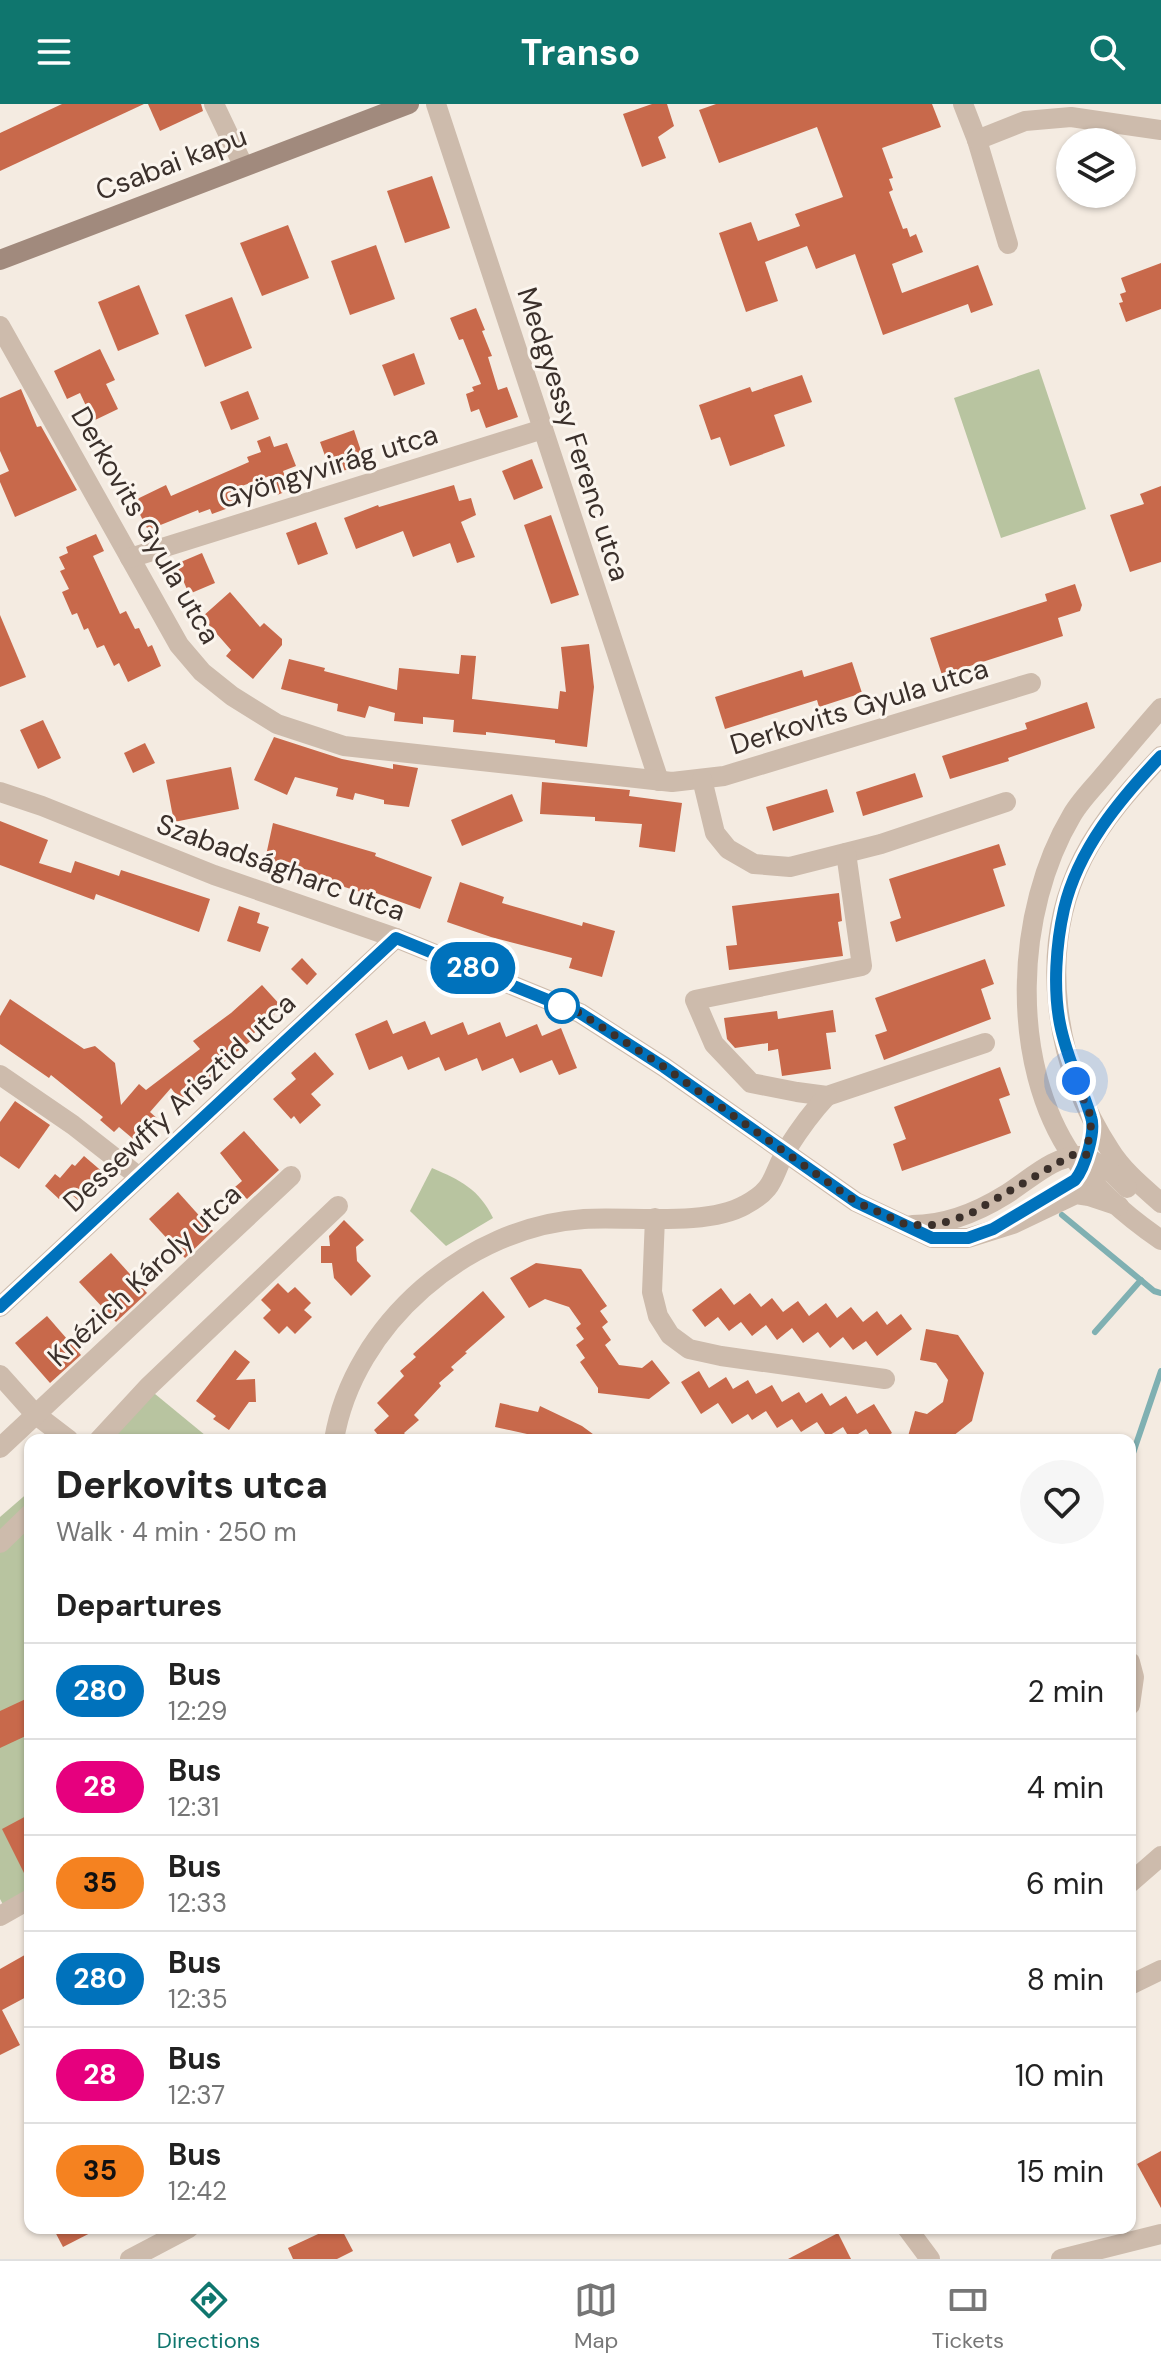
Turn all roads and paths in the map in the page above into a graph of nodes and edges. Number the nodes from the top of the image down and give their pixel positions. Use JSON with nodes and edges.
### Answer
{"nodes":[{"id":1,"x":214,"y":104,"type":"edge"},
{"id":2,"x":409,"y":104,"type":"edge"},
{"id":3,"x":436,"y":104,"type":"edge"},
{"id":4,"x":963,"y":104,"type":"edge"},
{"id":5,"x":1161,"y":130,"type":"edge"},
{"id":6,"x":977,"y":140,"type":"junction"},
{"id":7,"x":243,"y":165,"type":"junction"},
{"id":8,"x":1008,"y":244,"type":"dead end"},
{"id":9,"x":0,"y":260,"type":"edge"},
{"id":10,"x":0,"y":326,"type":"edge"},
{"id":11,"x":543,"y":429,"type":"junction"},
{"id":12,"x":130,"y":558,"type":"junction"},
{"id":13,"x":1031,"y":683,"type":"dead end"},
{"id":14,"x":1161,"y":708,"type":"edge"},
{"id":15,"x":1161,"y":756,"type":"edge"},
{"id":16,"x":702,"y":779,"type":"junction"},
{"id":17,"x":659,"y":781,"type":"junction"},
{"id":18,"x":0,"y":792,"type":"edge"},
{"id":19,"x":1006,"y":802,"type":"dead end"},
{"id":20,"x":846,"y":853,"type":"junction"},
{"id":21,"x":396,"y":938,"type":"junction"},
{"id":22,"x":985,"y":1043,"type":"dead end"},
{"id":23,"x":0,"y":1075,"type":"edge"},
{"id":24,"x":827,"y":1096,"type":"junction"},
{"id":25,"x":1092,"y":1119,"type":"junction"},
{"id":26,"x":785,"y":1152,"type":"junction"},
{"id":27,"x":1080,"y":1160,"type":"junction"},
{"id":28,"x":138,"y":1176,"type":"junction"},
{"id":29,"x":291,"y":1176,"type":"dead end"},
{"id":30,"x":1161,"y":1203,"type":"edge"},
{"id":31,"x":338,"y":1206,"type":"dead end"},
{"id":32,"x":1119,"y":1206,"type":"junction"},
{"id":33,"x":1161,"y":1216,"type":"edge"},
{"id":34,"x":655,"y":1218,"type":"junction"},
{"id":35,"x":907,"y":1225,"type":"junction"},
{"id":36,"x":993,"y":1229,"type":"junction"},
{"id":37,"x":1161,"y":1240,"type":"edge"},
{"id":38,"x":0,"y":1307,"type":"edge"},
{"id":39,"x":0,"y":1375,"type":"edge"},
{"id":40,"x":885,"y":1379,"type":"dead end"},
{"id":41,"x":35,"y":1414,"type":"junction"},
{"id":42,"x":61,"y":1434,"type":"edge"},
{"id":43,"x":105,"y":1434,"type":"edge"},
{"id":44,"x":335,"y":1434,"type":"edge"},
{"id":45,"x":0,"y":1448,"type":"edge"},
{"id":46,"x":24,"y":1520,"type":"edge"},
{"id":47,"x":0,"y":1543,"type":"edge"},
{"id":48,"x":1161,"y":1856,"type":"edge"},
{"id":49,"x":1136,"y":1878,"type":"edge"},
{"id":50,"x":24,"y":1902,"type":"edge"},
{"id":51,"x":0,"y":1916,"type":"edge"},
{"id":52,"x":1161,"y":1970,"type":"edge"},
{"id":53,"x":1136,"y":1982,"type":"edge"},
{"id":54,"x":178,"y":2234,"type":"edge"},
{"id":55,"x":911,"y":2234,"type":"edge"},
{"id":56,"x":1161,"y":2234,"type":"edge"},
{"id":57,"x":130,"y":2259,"type":"edge"},
{"id":58,"x":930,"y":2259,"type":"edge"},
{"id":59,"x":1061,"y":2259,"type":"edge"}],
"edges":[{"from":1,"to":7,"type":"street"},
{"from":2,"to":7,"type":"street","name":"Csabai kapu"},
{"from":3,"to":11,"type":"street","name":"Medgyessy Ferenc utca"},
{"from":4,"to":6,"type":"street"},
{"from":5,"to":6,"type":"street"},
{"from":6,"to":8,"type":"street"},
{"from":7,"to":9,"type":"street","name":"Csabai kapu"},
{"from":10,"to":12,"type":"street","name":"Derkovits Gyula utca"},
{"from":11,"to":12,"type":"street","name":"Gyöngyvirág utca"},
{"from":11,"to":17,"type":"street","name":"Medgyessy Ferenc utca"},
{"from":12,"to":17,"type":"street","name":"Derkovits Gyula utca"},
{"from":13,"to":16,"type":"street","name":"Derkovits Gyula utca"},
{"from":14,"to":27,"type":"street"},
{"from":15,"to":25,"type":"street"},
{"from":16,"to":17,"type":"street","name":"Derkovits Gyula utca"},
{"from":16,"to":20,"type":"street","name":"Derkovits Gyula utca"},
{"from":18,"to":21,"type":"street","name":"Szabadságharc utca"},
{"from":19,"to":20,"type":"street","name":"Derkovits Gyula utca"},
{"from":20,"to":24,"type":"street"},
{"from":21,"to":26,"type":"street","name":"Szabadságharc utca"},
{"from":21,"to":28,"type":"street","name":"Dessewffy Arisztid utca"},
{"from":22,"to":24,"type":"street"},
{"from":23,"to":28,"type":"street"},
{"from":24,"to":26,"type":"street"},
{"from":25,"to":27,"type":"street"},
{"from":25,"to":30,"type":"street"},
{"from":26,"to":34,"type":"street"},
{"from":26,"to":35,"type":"street","name":"Szabadságharc utca"},
{"from":27,"to":32,"type":"street"},
{"from":27,"to":33,"type":"street"},
{"from":27,"to":35,"type":"street","name":"Szabadságharc utca"},
{"from":27,"to":36,"type":"street","name":"Szabadságharc utca"},
{"from":28,"to":38,"type":"street","name":"Dessewffy Arisztid utca"},
{"from":29,"to":41,"type":"street","name":"Knézich Károly utca"},
{"from":31,"to":43,"type":"street"},
{"from":32,"to":36,"type":"street","name":"Szabadságharc utca"},
{"from":32,"to":37,"type":"street"},
{"from":34,"to":40,"type":"street"},
{"from":34,"to":44,"type":"street"},
{"from":35,"to":36,"type":"street","name":"Szabadságharc utca"},
{"from":39,"to":41,"type":"street"},
{"from":41,"to":42,"type":"street"},
{"from":41,"to":45,"type":"street","name":"Knézich Károly utca"},
{"from":46,"to":47,"type":"street"},
{"from":48,"to":49,"type":"street"},
{"from":50,"to":51,"type":"street"},
{"from":52,"to":53,"type":"street"},
{"from":54,"to":57,"type":"street"},
{"from":55,"to":58,"type":"street"},
{"from":56,"to":59,"type":"street"}]}
